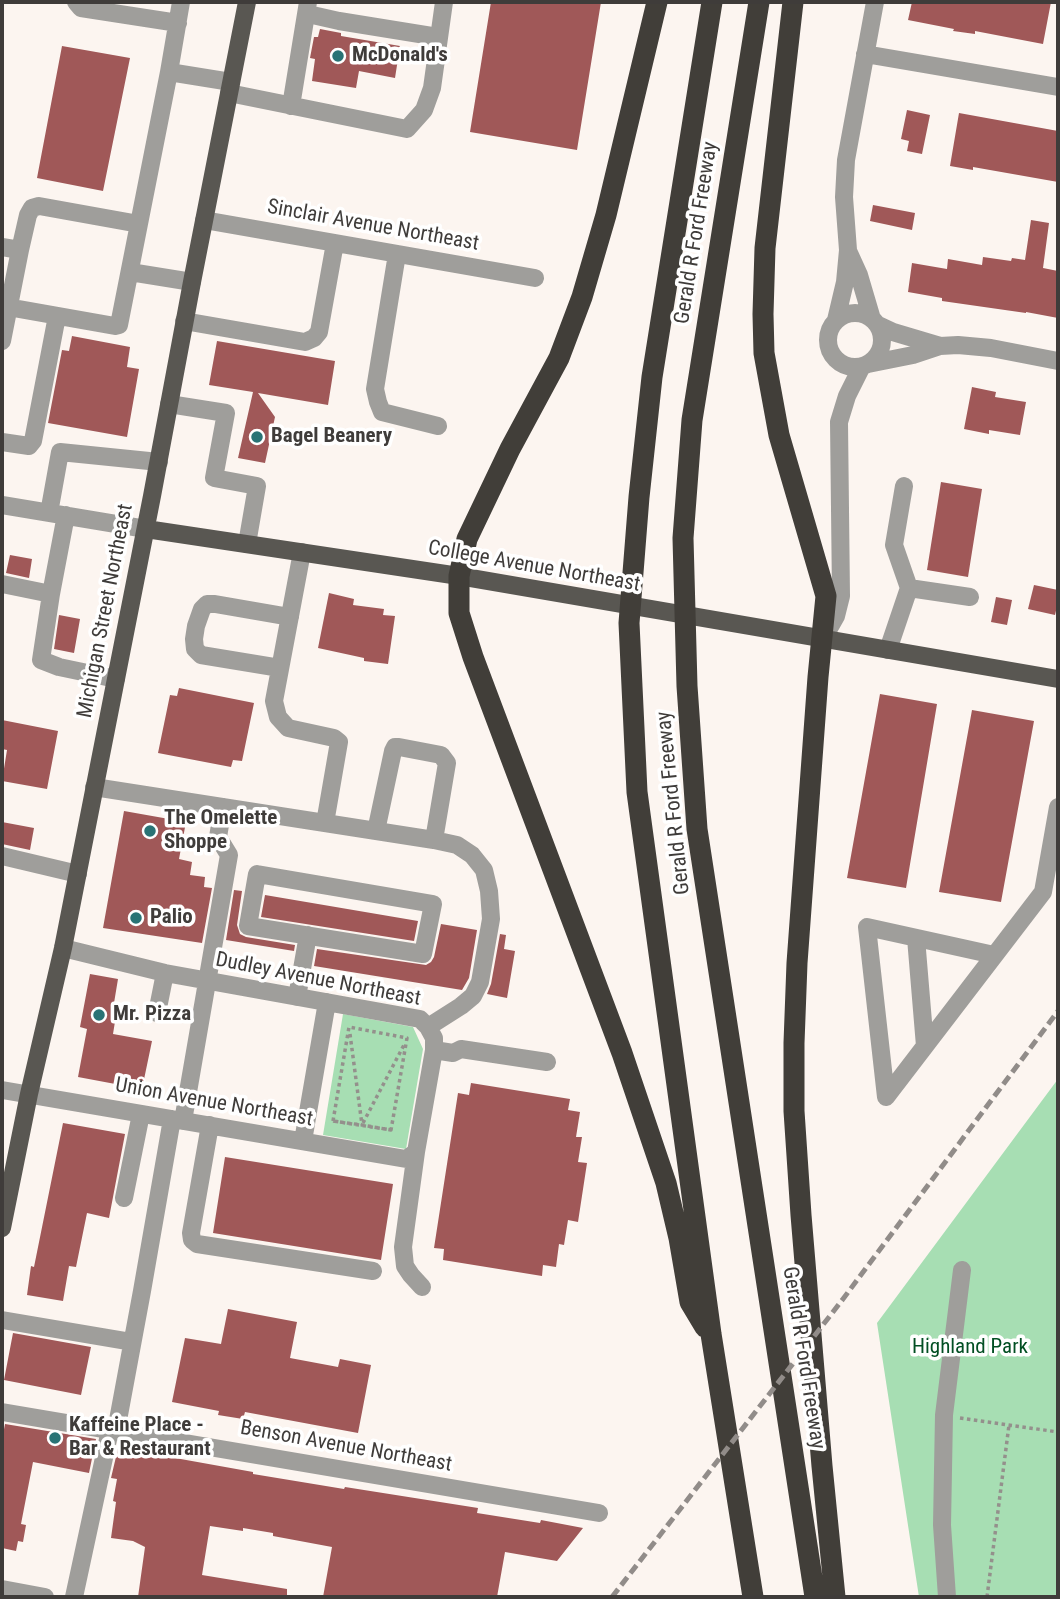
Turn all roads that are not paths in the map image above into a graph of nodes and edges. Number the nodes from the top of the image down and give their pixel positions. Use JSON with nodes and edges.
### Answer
{"nodes":[{"id":1,"x":76,"y":2,"type":"edge"},
{"id":2,"x":181,"y":2,"type":"edge"},
{"id":3,"x":247,"y":2,"type":"edge"},
{"id":4,"x":444,"y":2,"type":"edge"},
{"id":5,"x":657,"y":2,"type":"edge"},
{"id":6,"x":712,"y":2,"type":"edge"},
{"id":7,"x":759,"y":2,"type":"edge"},
{"id":8,"x":793,"y":2,"type":"edge"},
{"id":9,"x":874,"y":2,"type":"edge"},
{"id":10,"x":308,"y":8,"type":"edge"},
{"id":11,"x":178,"y":23,"type":"junction"},
{"id":12,"x":438,"y":37,"type":"junction"},
{"id":13,"x":865,"y":54,"type":"junction"},
{"id":14,"x":169,"y":72,"type":"junction"},
{"id":15,"x":230,"y":87,"type":"junction"},
{"id":16,"x":1058,"y":87,"type":"edge"},
{"id":17,"x":291,"y":106,"type":"junction"},
{"id":18,"x":204,"y":220,"type":"junction"},
{"id":19,"x":139,"y":224,"type":"junction"},
{"id":20,"x":335,"y":243,"type":"junction"},
{"id":21,"x":11,"y":248,"type":"edge"},
{"id":22,"x":848,"y":250,"type":"junction"},
{"id":23,"x":397,"y":254,"type":"junction"},
{"id":24,"x":130,"y":272,"type":"junction"},
{"id":25,"x":535,"y":278,"type":"dead end"},
{"id":26,"x":191,"y":282,"type":"junction"},
{"id":27,"x":5,"y":307,"type":"edge"},
{"id":28,"x":57,"y":316,"type":"junction"},
{"id":29,"x":836,"y":320,"type":"junction"},
{"id":30,"x":184,"y":321,"type":"junction"},
{"id":31,"x":875,"y":322,"type":"junction"},
{"id":32,"x":2,"y":341,"type":"edge"},
{"id":33,"x":940,"y":346,"type":"junction"},
{"id":34,"x":1058,"y":360,"type":"edge"},
{"id":35,"x":865,"y":365,"type":"junction"},
{"id":36,"x":169,"y":404,"type":"junction"},
{"id":37,"x":438,"y":426,"type":"dead end"},
{"id":38,"x":2,"y":442,"type":"edge"},
{"id":39,"x":159,"y":462,"type":"junction"},
{"id":40,"x":904,"y":486,"type":"dead end"},
{"id":41,"x":2,"y":505,"type":"edge"},
{"id":42,"x":58,"y":514,"type":"junction"},
{"id":43,"x":146,"y":529,"type":"junction"},
{"id":44,"x":247,"y":544,"type":"junction"},
{"id":45,"x":302,"y":552,"type":"junction"},
{"id":46,"x":459,"y":576,"type":"junction"},
{"id":47,"x":2,"y":584,"type":"edge"},
{"id":48,"x":909,"y":589,"type":"junction"},
{"id":49,"x":51,"y":594,"type":"junction"},
{"id":50,"x":970,"y":597,"type":"dead end"},
{"id":51,"x":289,"y":617,"type":"junction"},
{"id":52,"x":823,"y":639,"type":"junction"},
{"id":53,"x":888,"y":650,"type":"junction"},
{"id":54,"x":280,"y":668,"type":"junction"},
{"id":55,"x":116,"y":679,"type":"junction"},
{"id":56,"x":1058,"y":679,"type":"edge"},
{"id":57,"x":94,"y":787,"type":"junction"},
{"id":58,"x":223,"y":807,"type":"junction"},
{"id":59,"x":1058,"y":807,"type":"edge"},
{"id":60,"x":325,"y":823,"type":"junction"},
{"id":61,"x":376,"y":831,"type":"junction"},
{"id":62,"x":434,"y":839,"type":"junction"},
{"id":63,"x":2,"y":856,"type":"edge"},
{"id":64,"x":78,"y":874,"type":"junction"},
{"id":65,"x":308,"y":935,"type":"junction"},
{"id":66,"x":916,"y":938,"type":"junction"},
{"id":67,"x":63,"y":948,"type":"junction"},
{"id":68,"x":994,"y":955,"type":"junction"},
{"id":69,"x":165,"y":973,"type":"junction"},
{"id":70,"x":206,"y":980,"type":"junction"},
{"id":71,"x":297,"y":996,"type":"junction"},
{"id":72,"x":327,"y":1002,"type":"junction"},
{"id":73,"x":157,"y":1013,"type":"dead end"},
{"id":74,"x":428,"y":1027,"type":"junction"},
{"id":75,"x":925,"y":1046,"type":"junction"},
{"id":76,"x":435,"y":1050,"type":"junction"},
{"id":77,"x":547,"y":1062,"type":"dead end"},
{"id":78,"x":2,"y":1090,"type":"edge"},
{"id":79,"x":29,"y":1094,"type":"junction"},
{"id":80,"x":141,"y":1114,"type":"junction"},
{"id":81,"x":178,"y":1120,"type":"junction"},
{"id":82,"x":210,"y":1125,"type":"junction"},
{"id":83,"x":303,"y":1141,"type":"junction"},
{"id":84,"x":416,"y":1152,"type":"junction"},
{"id":85,"x":124,"y":1198,"type":"dead end"},
{"id":86,"x":2,"y":1228,"type":"edge"},
{"id":87,"x":962,"y":1270,"type":"dead end"},
{"id":88,"x":373,"y":1271,"type":"dead end"},
{"id":89,"x":422,"y":1287,"type":"dead end"},
{"id":90,"x":2,"y":1320,"type":"edge"},
{"id":91,"x":711,"y":1334,"type":"junction"},
{"id":92,"x":132,"y":1342,"type":"junction"},
{"id":93,"x":2,"y":1412,"type":"edge"},
{"id":94,"x":113,"y":1431,"type":"junction"},
{"id":95,"x":599,"y":1513,"type":"dead end"},
{"id":96,"x":2,"y":1589,"type":"edge"},
{"id":97,"x":45,"y":1597,"type":"edge"},
{"id":98,"x":74,"y":1597,"type":"edge"},
{"id":99,"x":753,"y":1597,"type":"edge"},
{"id":100,"x":815,"y":1597,"type":"edge"},
{"id":101,"x":835,"y":1597,"type":"edge"},
{"id":102,"x":947,"y":1597,"type":"edge"}],
"edges":[{"from":1,"to":11,"type":"street"},
{"from":2,"to":11,"type":"street"},
{"from":3,"to":15,"type":"main road","name":"Michigan Street Northeast"},
{"from":4,"to":12,"type":"street"},
{"from":5,"to":46,"type":"highway"},
{"from":6,"to":91,"type":"highway","name":"Gerald R Ford Freeway"},
{"from":7,"to":100,"type":"highway","name":"Gerald R Ford Freeway"},
{"from":8,"to":52,"type":"highway"},
{"from":9,"to":13,"type":"street"},
{"from":10,"to":12,"type":"street"},
{"from":10,"to":17,"type":"street"},
{"from":11,"to":14,"type":"street"},
{"from":12,"to":17,"type":"street"},
{"from":13,"to":16,"type":"street"},
{"from":13,"to":22,"type":"street"},
{"from":14,"to":15,"type":"street"},
{"from":14,"to":19,"type":"street"},
{"from":15,"to":17,"type":"street"},
{"from":15,"to":18,"type":"main road","name":"Michigan Street Northeast"},
{"from":18,"to":20,"type":"street","name":"Sinclair Avenue Northeast"},
{"from":18,"to":26,"type":"main road","name":"Michigan Street Northeast"},
{"from":19,"to":21,"type":"street"},
{"from":19,"to":24,"type":"street"},
{"from":20,"to":23,"type":"street","name":"Sinclair Avenue Northeast"},
{"from":20,"to":30,"type":"street"},
{"from":21,"to":27,"type":"street"},
{"from":22,"to":29,"type":"street"},
{"from":22,"to":31,"type":"street"},
{"from":23,"to":25,"type":"street","name":"Sinclair Avenue Northeast"},
{"from":23,"to":37,"type":"street"},
{"from":24,"to":26,"type":"street"},
{"from":24,"to":28,"type":"street"},
{"from":26,"to":30,"type":"main road","name":"Michigan Street Northeast"},
{"from":27,"to":28,"type":"street"},
{"from":27,"to":32,"type":"street"},
{"from":28,"to":38,"type":"street"},
{"from":29,"to":31,"type":"street"},
{"from":29,"to":35,"type":"street"},
{"from":30,"to":36,"type":"main road","name":"Michigan Street Northeast"},
{"from":31,"to":33,"type":"street"},
{"from":31,"to":35,"type":"street"},
{"from":33,"to":34,"type":"street"},
{"from":33,"to":35,"type":"street"},
{"from":35,"to":52,"type":"street"},
{"from":36,"to":39,"type":"main road","name":"Michigan Street Northeast"},
{"from":36,"to":44,"type":"street"},
{"from":39,"to":42,"type":"street"},
{"from":39,"to":43,"type":"main road","name":"Michigan Street Northeast"},
{"from":40,"to":48,"type":"street"},
{"from":41,"to":42,"type":"street","name":"College Avenue Northeast"},
{"from":42,"to":43,"type":"street","name":"College Avenue Northeast"},
{"from":42,"to":49,"type":"street"},
{"from":43,"to":44,"type":"main road","name":"College Avenue Northeast"},
{"from":43,"to":55,"type":"main road","name":"Michigan Street Northeast"},
{"from":44,"to":45,"type":"main road","name":"College Avenue Northeast"},
{"from":45,"to":46,"type":"main road","name":"College Avenue Northeast"},
{"from":45,"to":51,"type":"street"},
{"from":46,"to":52,"type":"main road","name":"College Avenue Northeast"},
{"from":46,"to":91,"type":"highway"},
{"from":47,"to":49,"type":"street"},
{"from":48,"to":50,"type":"street"},
{"from":48,"to":53,"type":"street"},
{"from":49,"to":55,"type":"street"},
{"from":51,"to":54,"type":"street"},
{"from":51,"to":54,"type":"street"},
{"from":52,"to":53,"type":"main road","name":"College Avenue Northeast"},
{"from":52,"to":101,"type":"highway"},
{"from":53,"to":56,"type":"main road","name":"College Avenue Northeast"},
{"from":54,"to":60,"type":"street"},
{"from":55,"to":57,"type":"main road","name":"Michigan Street Northeast"},
{"from":57,"to":58,"type":"street"},
{"from":57,"to":64,"type":"main road","name":"Michigan Street Northeast"},
{"from":58,"to":60,"type":"street"},
{"from":58,"to":70,"type":"street"},
{"from":59,"to":68,"type":"street"},
{"from":60,"to":61,"type":"street"},
{"from":61,"to":62,"type":"street"},
{"from":61,"to":62,"type":"street"},
{"from":62,"to":74,"type":"street"},
{"from":63,"to":64,"type":"street"},
{"from":64,"to":67,"type":"main road","name":"Michigan Street Northeast"},
{"from":65,"to":65,"type":"street"},
{"from":65,"to":71,"type":"street"},
{"from":66,"to":68,"type":"street"},
{"from":66,"to":75,"type":"street"},
{"from":66,"to":75,"type":"street"},
{"from":67,"to":69,"type":"street","name":"Dudley Avenue Northeast"},
{"from":67,"to":79,"type":"main road","name":"Michigan Street Northeast"},
{"from":68,"to":75,"type":"street"},
{"from":69,"to":70,"type":"street","name":"Dudley Avenue Northeast"},
{"from":69,"to":73,"type":"street"},
{"from":70,"to":71,"type":"street","name":"Dudley Avenue Northeast"},
{"from":70,"to":81,"type":"street"},
{"from":71,"to":72,"type":"street","name":"Dudley Avenue Northeast"},
{"from":72,"to":74,"type":"street","name":"Dudley Avenue Northeast"},
{"from":72,"to":83,"type":"street"},
{"from":74,"to":76,"type":"street","name":"Dudley Avenue Northeast"},
{"from":76,"to":77,"type":"street"},
{"from":76,"to":84,"type":"street"},
{"from":78,"to":79,"type":"street","name":"Union Avenue Northeast"},
{"from":79,"to":80,"type":"street","name":"Union Avenue Northeast"},
{"from":79,"to":86,"type":"main road","name":"Michigan Street Northeast"},
{"from":80,"to":81,"type":"street","name":"Union Avenue Northeast"},
{"from":80,"to":85,"type":"street"},
{"from":81,"to":82,"type":"street","name":"Union Avenue Northeast"},
{"from":81,"to":92,"type":"street"},
{"from":82,"to":83,"type":"street","name":"Union Avenue Northeast"},
{"from":82,"to":88,"type":"street"},
{"from":83,"to":84,"type":"street","name":"Union Avenue Northeast"},
{"from":84,"to":89,"type":"street"},
{"from":87,"to":102,"type":"street"},
{"from":90,"to":92,"type":"street"},
{"from":91,"to":99,"type":"highway","name":"Gerald R Ford Freeway"},
{"from":92,"to":94,"type":"street"},
{"from":93,"to":94,"type":"street","name":"Benson Avenue Northeast"},
{"from":94,"to":95,"type":"street","name":"Benson Avenue Northeast"},
{"from":94,"to":98,"type":"street"},
{"from":96,"to":97,"type":"street"}]}
